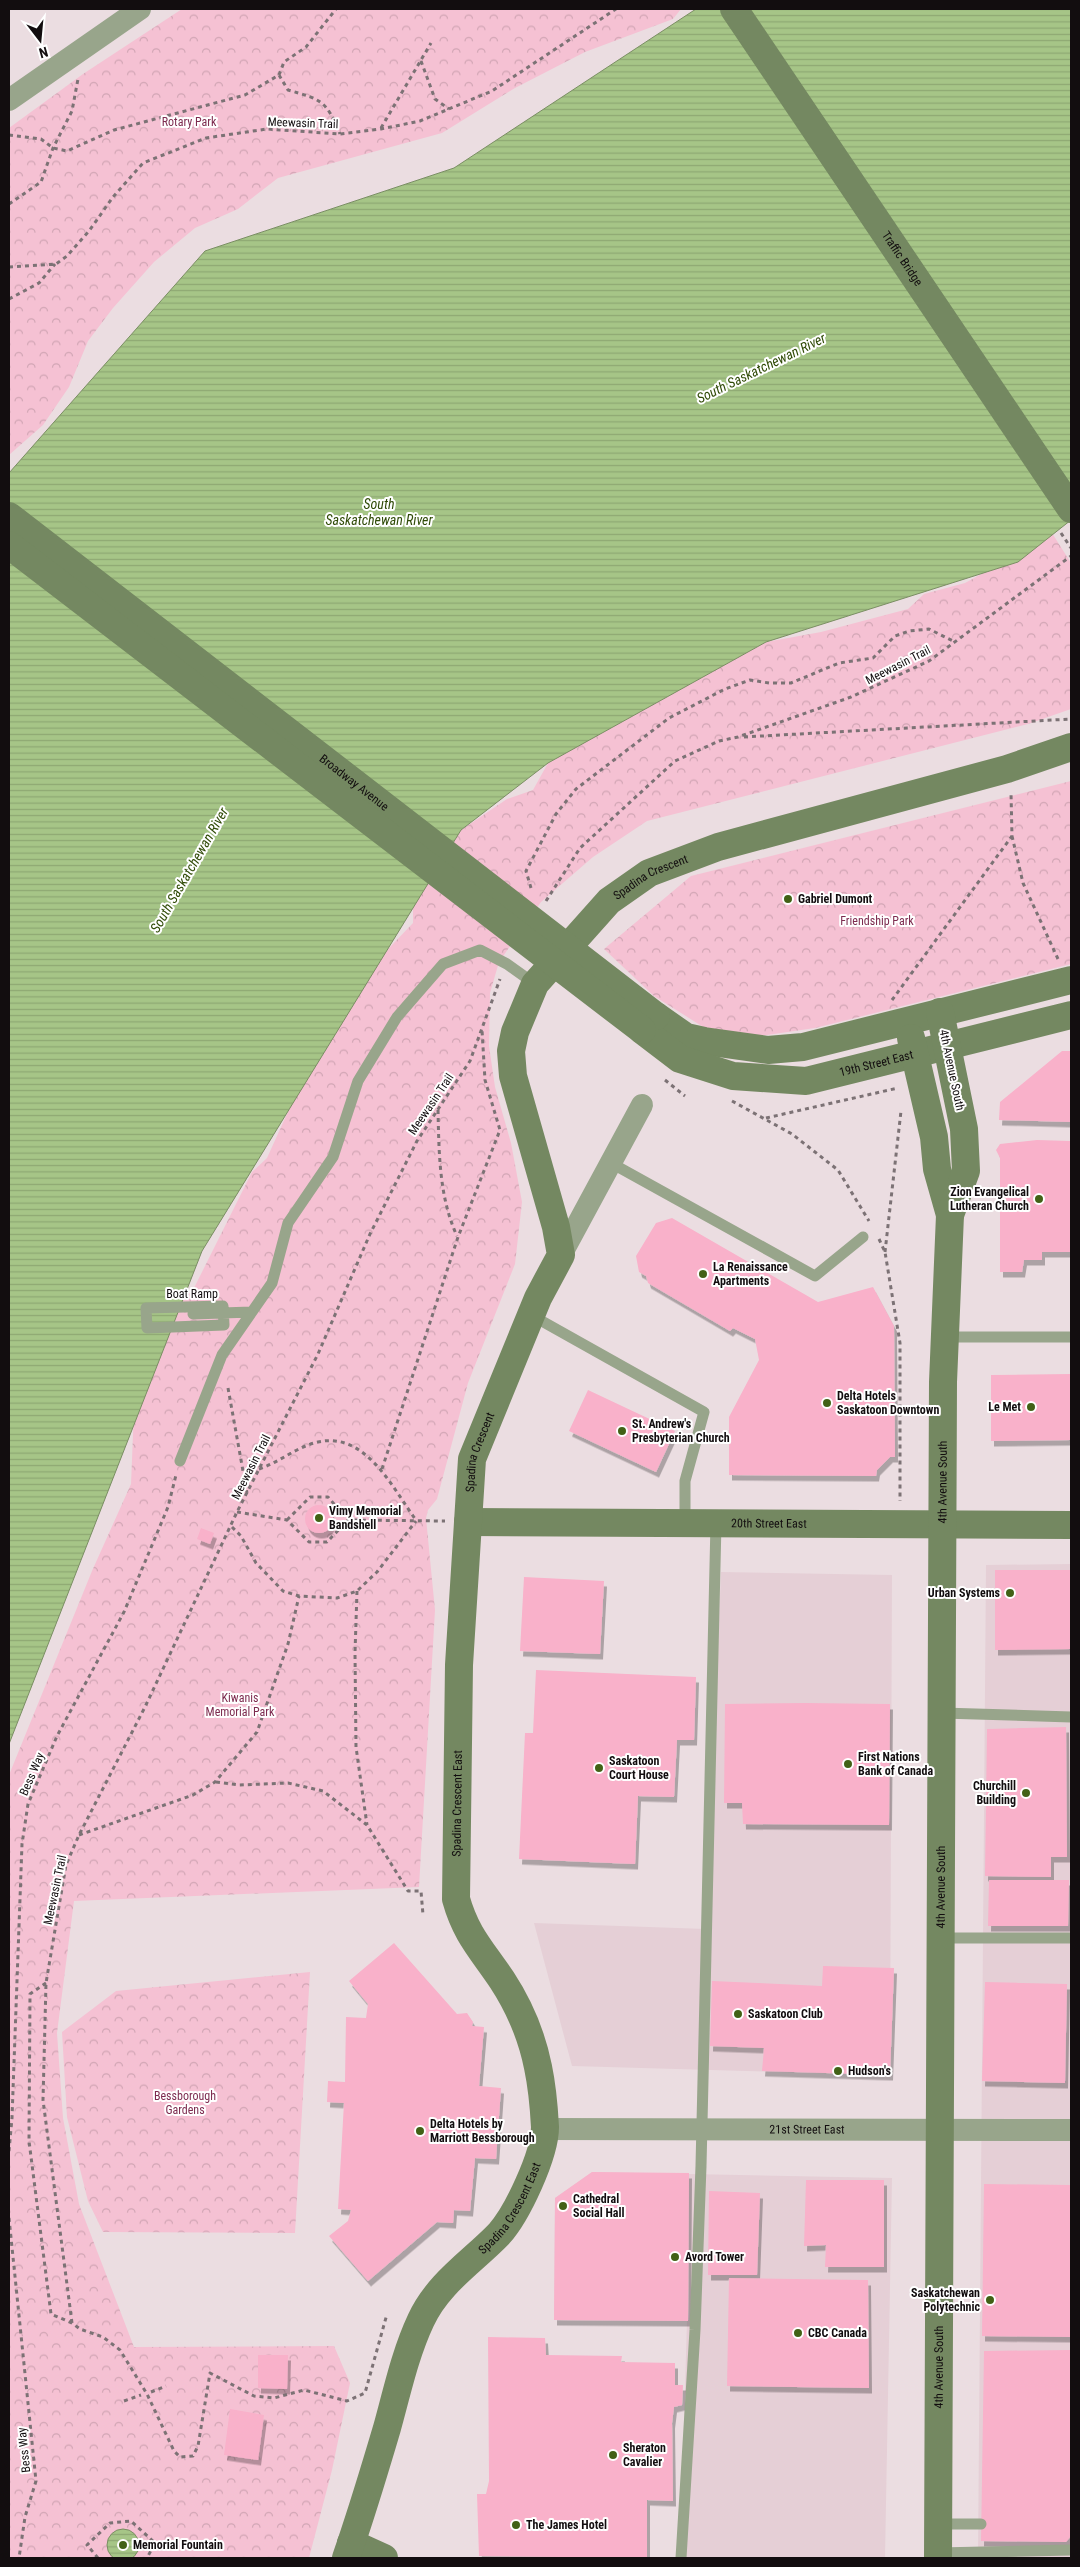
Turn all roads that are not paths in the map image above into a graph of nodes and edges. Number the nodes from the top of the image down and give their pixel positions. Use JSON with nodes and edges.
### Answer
{"nodes":[{"id":1,"x":140,"y":9,"type":"edge"},
{"id":2,"x":734,"y":9,"type":"edge"},
{"id":3,"x":9,"y":100,"type":"edge"},
{"id":4,"x":1071,"y":509,"type":"edge"},
{"id":5,"x":9,"y":516,"type":"edge"},
{"id":6,"x":9,"y":545,"type":"edge"},
{"id":7,"x":1071,"y":747,"type":"edge"},
{"id":8,"x":1071,"y":980,"type":"edge"},
{"id":9,"x":535,"y":984,"type":"junction"},
{"id":10,"x":903,"y":1010,"type":"junction"},
{"id":11,"x":940,"y":1012,"type":"junction"},
{"id":12,"x":1071,"y":1015,"type":"edge"},
{"id":13,"x":649,"y":1023,"type":"junction"},
{"id":14,"x":948,"y":1046,"type":"junction"},
{"id":15,"x":914,"y":1055,"type":"junction"},
{"id":16,"x":680,"y":1059,"type":"joint"},
{"id":17,"x":642,"y":1105,"type":"dead end"},
{"id":18,"x":611,"y":1163,"type":"junction"},
{"id":19,"x":950,"y":1215,"type":"junction"},
{"id":20,"x":863,"y":1237,"type":"dead end"},
{"id":21,"x":561,"y":1255,"type":"junction"},
{"id":22,"x":251,"y":1312,"type":"junction"},
{"id":23,"x":224,"y":1314,"type":"junction"},
{"id":24,"x":531,"y":1314,"type":"junction"},
{"id":25,"x":945,"y":1337,"type":"junction"},
{"id":26,"x":1071,"y":1337,"type":"edge"},
{"id":27,"x":180,"y":1461,"type":"road end"},
{"id":28,"x":468,"y":1522,"type":"junction"},
{"id":29,"x":685,"y":1522,"type":"junction"},
{"id":30,"x":716,"y":1523,"type":"junction"},
{"id":31,"x":943,"y":1524,"type":"junction"},
{"id":32,"x":1071,"y":1525,"type":"edge"},
{"id":33,"x":459,"y":1665,"type":"joint"},
{"id":34,"x":942,"y":1713,"type":"junction"},
{"id":35,"x":1071,"y":1717,"type":"edge"},
{"id":36,"x":941,"y":1938,"type":"junction"},
{"id":37,"x":1071,"y":1938,"type":"edge"},
{"id":38,"x":545,"y":2129,"type":"junction"},
{"id":39,"x":940,"y":2129,"type":"junction"},
{"id":40,"x":701,"y":2130,"type":"junction"},
{"id":41,"x":1071,"y":2130,"type":"edge"},
{"id":42,"x":938,"y":2524,"type":"junction"},
{"id":43,"x":981,"y":2524,"type":"dead end"},
{"id":44,"x":1071,"y":2550,"type":"edge"},
{"id":45,"x":349,"y":2551,"type":"edge"},
{"id":46,"x":938,"y":2555,"type":"edge"},
{"id":47,"x":384,"y":2558,"type":"edge"},
{"id":48,"x":681,"y":2558,"type":"edge"}],
"edges":[{"from":1,"to":3,"type":"street"},
{"from":2,"to":4,"type":"main road","name":"Traffic Bridge"},
{"from":5,"to":13,"type":"main road","name":"Broadway Avenue","bridge":true},
{"from":6,"to":13,"type":"main road","name":"Broadway Avenue","bridge":true},
{"from":7,"to":9,"type":"main road","name":"Spadina Crescent"},
{"from":8,"to":11,"type":"main road"},
{"from":9,"to":21,"type":"main road","name":"Spadina Crescent"},
{"from":9,"to":22,"type":"lane"},
{"from":10,"to":11,"type":"main road"},
{"from":10,"to":13,"type":"main road","name":"Broadway Avenue"},
{"from":10,"to":15,"type":"main road","name":"4th Avenue South"},
{"from":11,"to":14,"type":"main road","name":"4th Avenue South"},
{"from":12,"to":14,"type":"main road","name":"19th Street East"},
{"from":13,"to":16,"type":"main road","name":"Broadway Avenue"},
{"from":14,"to":15,"type":"main road","name":"19th Street East"},
{"from":14,"to":19,"type":"main road","name":"4th Avenue South"},
{"from":15,"to":16,"type":"main road","name":"19th Street East"},
{"from":15,"to":19,"type":"main road","name":"4th Avenue South"},
{"from":17,"to":18,"type":"street","name":"Spadina Crescent"},
{"from":18,"to":20,"type":"lane"},
{"from":18,"to":21,"type":"street","name":"Spadina Crescent"},
{"from":19,"to":25,"type":"main road","name":"4th Avenue South"},
{"from":21,"to":24,"type":"main road","name":"Spadina Crescent"},
{"from":22,"to":23,"type":"lane"},
{"from":22,"to":27,"type":"lane"},
{"from":23,"to":23,"type":"lane","name":"Boat Ramp"},
{"from":24,"to":28,"type":"main road","name":"Spadina Crescent"},
{"from":24,"to":29,"type":"lane"},
{"from":25,"to":26,"type":"lane"},
{"from":25,"to":31,"type":"main road","name":"4th Avenue South"},
{"from":28,"to":29,"type":"main road","name":"20th Street East"},
{"from":28,"to":33,"type":"main road","name":"Spadina Crescent"},
{"from":29,"to":30,"type":"main road","name":"20th Street East"},
{"from":30,"to":31,"type":"main road","name":"20th Street East"},
{"from":30,"to":40,"type":"lane"},
{"from":31,"to":32,"type":"main road","name":"20th Street East"},
{"from":31,"to":34,"type":"main road","name":"4th Avenue South"},
{"from":33,"to":38,"type":"main road","name":"Spadina Crescent East"},
{"from":34,"to":35,"type":"lane"},
{"from":34,"to":36,"type":"main road","name":"4th Avenue South"},
{"from":36,"to":37,"type":"lane"},
{"from":36,"to":39,"type":"main road","name":"4th Avenue South"},
{"from":38,"to":40,"type":"street","name":"21st Street East"},
{"from":38,"to":45,"type":"main road","name":"Spadina Crescent East"},
{"from":39,"to":40,"type":"street","name":"21st Street East"},
{"from":39,"to":41,"type":"street","name":"21st Street East"},
{"from":39,"to":42,"type":"main road","name":"4th Avenue South"},
{"from":40,"to":48,"type":"lane"},
{"from":42,"to":43,"type":"lane"},
{"from":42,"to":46,"type":"main road","name":"4th Avenue South"},
{"from":44,"to":46,"type":"lane"},
{"from":45,"to":47,"type":"main road"}]}
